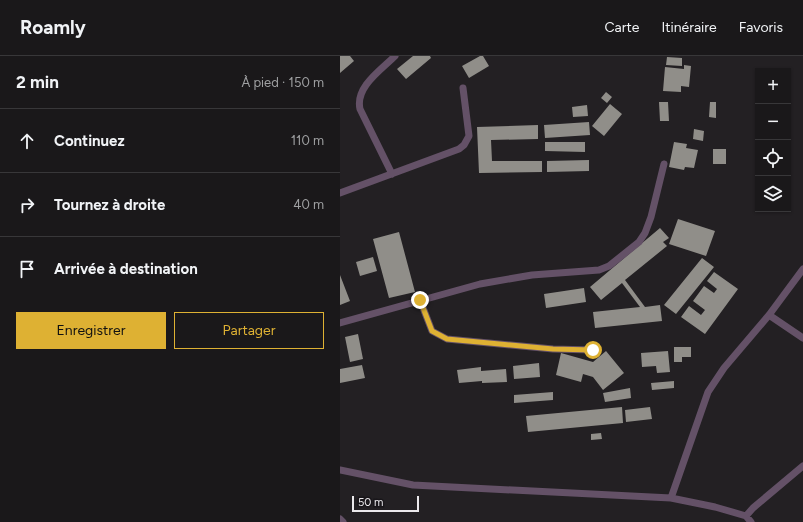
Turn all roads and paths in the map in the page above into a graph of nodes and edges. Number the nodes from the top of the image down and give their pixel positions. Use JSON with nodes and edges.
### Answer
{"nodes":[{"id":1,"x":394,"y":56,"type":"edge"},
{"id":2,"x":463,"y":88,"type":"dead end"},
{"id":3,"x":664,"y":164,"type":"dead end"},
{"id":4,"x":392,"y":174,"type":"junction"},
{"id":5,"x":340,"y":193,"type":"edge"},
{"id":6,"x":803,"y":269,"type":"edge"},
{"id":7,"x":420,"y":300,"type":"junction"},
{"id":8,"x":768,"y":315,"type":"junction"},
{"id":9,"x":340,"y":322,"type":"edge"},
{"id":10,"x":803,"y":338,"type":"edge"},
{"id":11,"x":593,"y":350,"type":"dead end"},
{"id":12,"x":803,"y":466,"type":"edge"},
{"id":13,"x":340,"y":470,"type":"edge"},
{"id":14,"x":671,"y":498,"type":"junction"},
{"id":15,"x":746,"y":516,"type":"junction"},
{"id":16,"x":340,"y":519,"type":"edge"},
{"id":17,"x":343,"y":522,"type":"edge"},
{"id":18,"x":751,"y":522,"type":"edge"}],
"edges":[{"from":1,"to":4,"type":"street"},
{"from":2,"to":4,"type":"street"},
{"from":3,"to":7,"type":"street"},
{"from":4,"to":5,"type":"street"},
{"from":6,"to":8,"type":"street"},
{"from":7,"to":9,"type":"street"},
{"from":7,"to":11,"type":"street"},
{"from":8,"to":10,"type":"street"},
{"from":8,"to":14,"type":"street"},
{"from":12,"to":15,"type":"street"},
{"from":13,"to":14,"type":"street"},
{"from":14,"to":15,"type":"street"},
{"from":15,"to":18,"type":"street"},
{"from":16,"to":17,"type":"street"}]}
